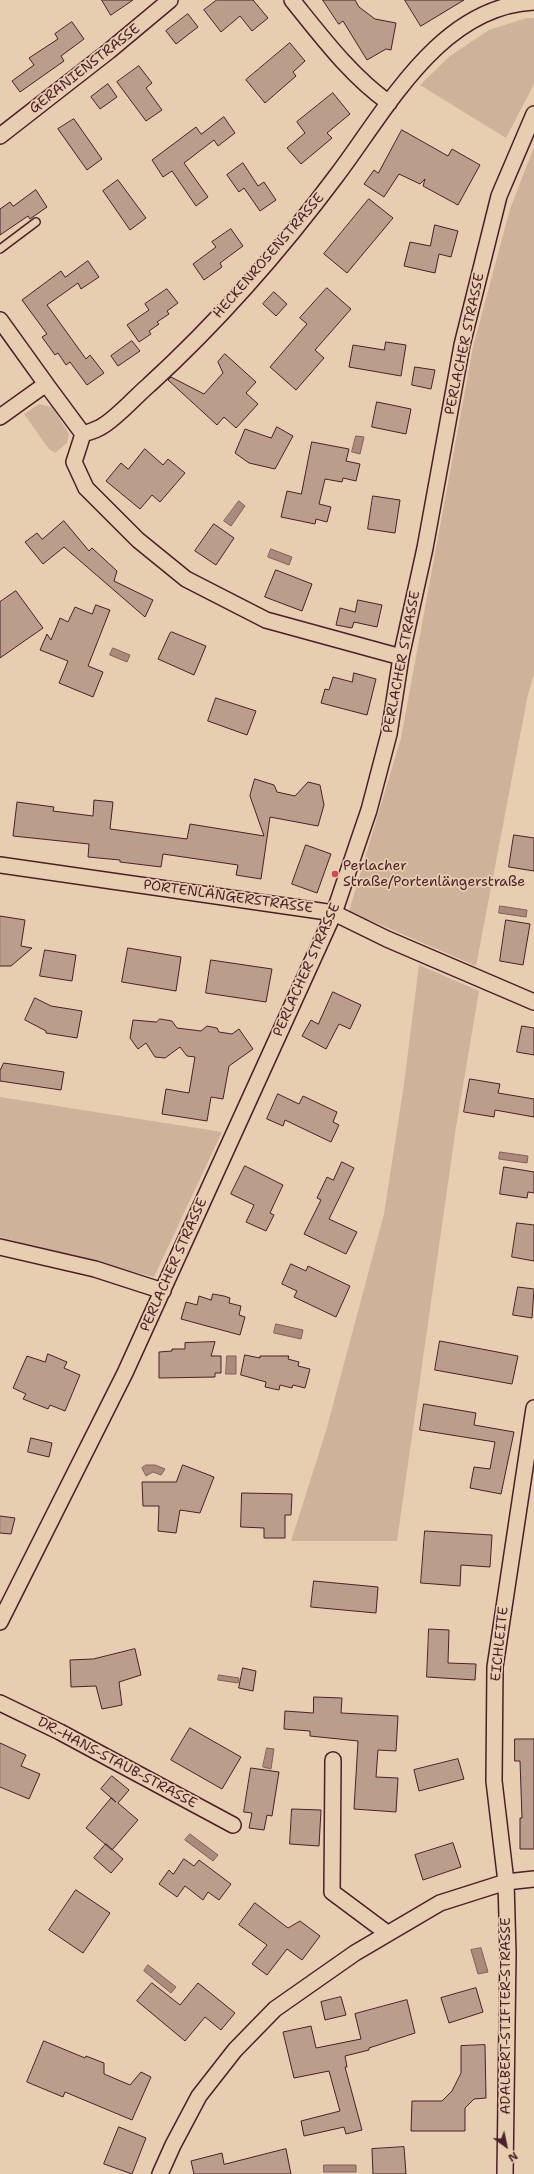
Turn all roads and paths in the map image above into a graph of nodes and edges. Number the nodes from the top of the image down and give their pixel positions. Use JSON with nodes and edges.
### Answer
{"nodes":[{"id":1,"x":170,"y":0,"type":"edge"},
{"id":2,"x":292,"y":0,"type":"edge"},
{"id":3,"x":518,"y":1,"type":"edge"},
{"id":4,"x":534,"y":2,"type":"edge"},
{"id":5,"x":389,"y":103,"type":"junction"},
{"id":6,"x":534,"y":114,"type":"edge"},
{"id":7,"x":0,"y":136,"type":"edge"},
{"id":8,"x":36,"y":222,"type":"dead end"},
{"id":9,"x":0,"y":249,"type":"edge"},
{"id":10,"x":0,"y":320,"type":"edge"},
{"id":11,"x":46,"y":384,"type":"junction"},
{"id":12,"x":0,"y":417,"type":"edge"},
{"id":13,"x":83,"y":434,"type":"junction"},
{"id":14,"x":401,"y":657,"type":"junction"},
{"id":15,"x":0,"y":865,"type":"edge"},
{"id":16,"x":334,"y":913,"type":"junction"},
{"id":17,"x":534,"y":1002,"type":"edge"},
{"id":18,"x":0,"y":1247,"type":"edge"},
{"id":19,"x":163,"y":1291,"type":"junction"},
{"id":20,"x":534,"y":1408,"type":"edge"},
{"id":21,"x":0,"y":1622,"type":"edge"},
{"id":22,"x":0,"y":1703,"type":"edge"},
{"id":23,"x":334,"y":1760,"type":"dead end"},
{"id":24,"x":233,"y":1825,"type":"dead end"},
{"id":25,"x":534,"y":1879,"type":"edge"},
{"id":26,"x":506,"y":1882,"type":"junction"},
{"id":27,"x":387,"y":1933,"type":"junction"},
{"id":28,"x":160,"y":2174,"type":"edge"},
{"id":29,"x":505,"y":2174,"type":"edge"}],
"edges":[{"from":1,"to":7,"type":"street","name":"GERANIENSTRASSE"},
{"from":2,"to":5,"type":"street"},
{"from":3,"to":4,"type":"street","name":"HECKENROSENSTRASSE"},
{"from":3,"to":5,"type":"street","name":"HECKENROSENSTRASSE"},
{"from":5,"to":13,"type":"street","name":"HECKENROSENSTRASSE"},
{"from":6,"to":14,"type":"street","name":"PERLACHER STRASSE"},
{"from":8,"to":9,"type":"lane"},
{"from":10,"to":11,"type":"street"},
{"from":11,"to":12,"type":"street"},
{"from":11,"to":13,"type":"street"},
{"from":13,"to":14,"type":"street"},
{"from":14,"to":16,"type":"street","name":"PERLACHER STRASSE"},
{"from":15,"to":16,"type":"street","name":"PORTENLÄNGERSTRASSE"},
{"from":16,"to":17,"type":"street","name":"PORTENLÄNGERSTRASSE"},
{"from":16,"to":19,"type":"street","name":"PERLACHER STRASSE"},
{"from":18,"to":19,"type":"street"},
{"from":19,"to":21,"type":"street","name":"PERLACHER STRASSE"},
{"from":20,"to":26,"type":"street","name":"EICHLEITE"},
{"from":22,"to":24,"type":"street","name":"DR.-HANS-STAUB-STRASSE"},
{"from":23,"to":27,"type":"street"},
{"from":25,"to":26,"type":"street"},
{"from":26,"to":27,"type":"street"},
{"from":26,"to":29,"type":"street","name":"ADALBERT-STIFTER-STRASSE"},
{"from":27,"to":28,"type":"street"}]}
